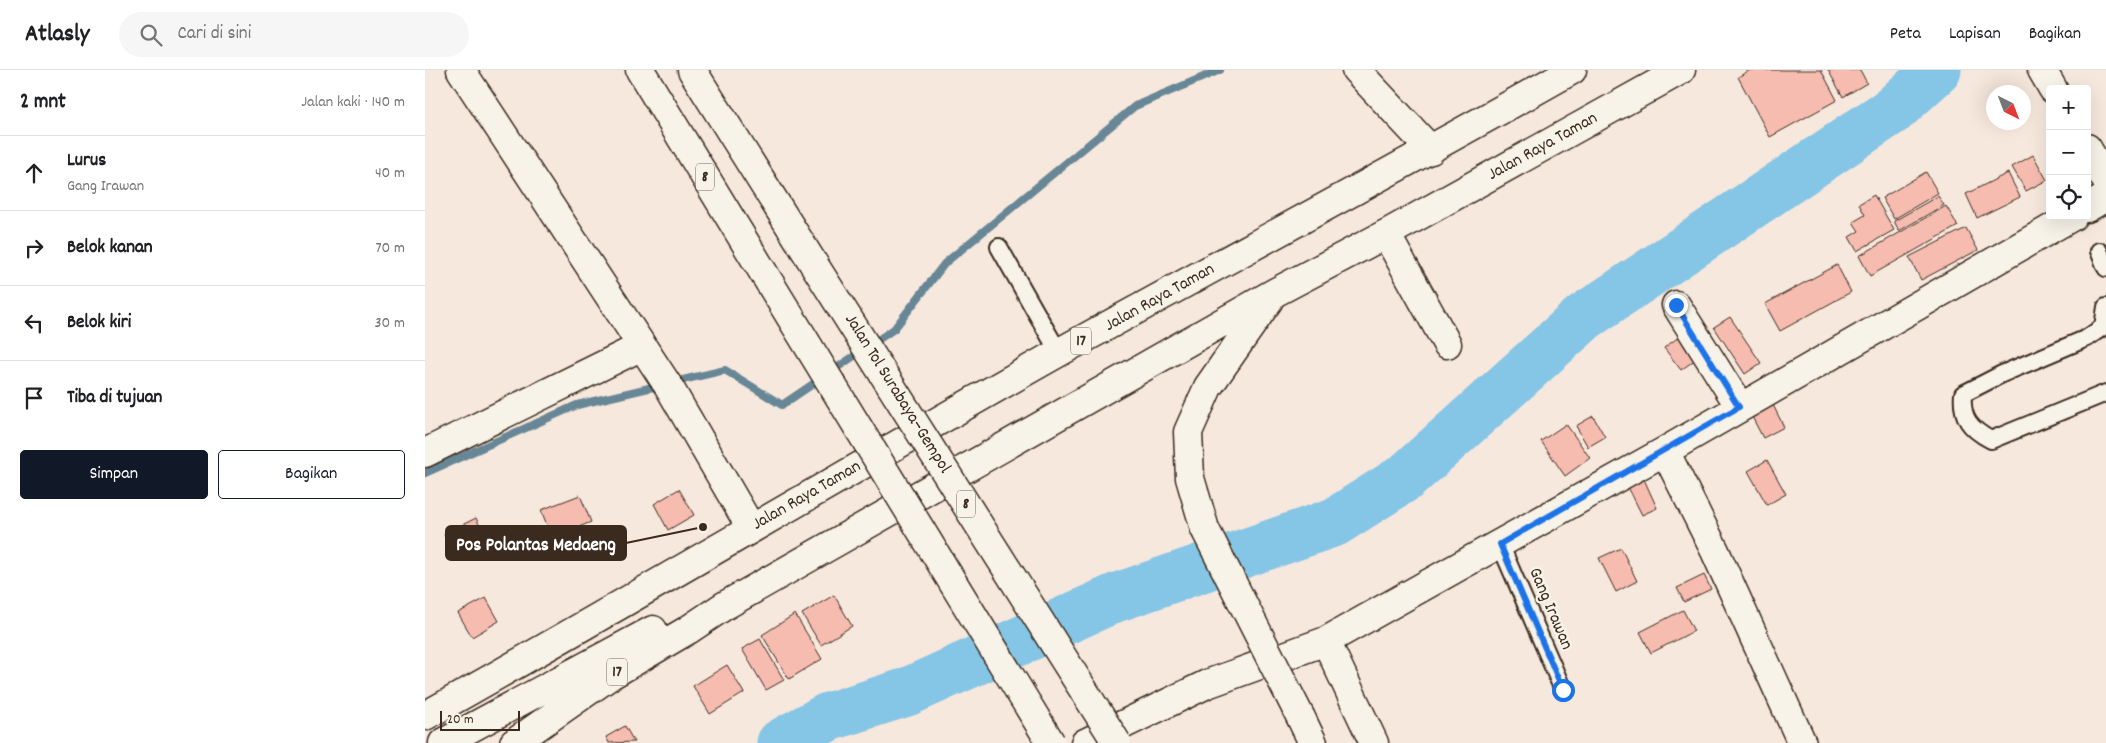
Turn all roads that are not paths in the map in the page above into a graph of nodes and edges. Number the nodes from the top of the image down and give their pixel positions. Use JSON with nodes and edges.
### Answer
{"nodes":[{"id":1,"x":461,"y":70,"type":"edge"},
{"id":2,"x":640,"y":70,"type":"edge"},
{"id":3,"x":692,"y":70,"type":"edge"},
{"id":4,"x":1355,"y":70,"type":"edge"},
{"id":5,"x":1572,"y":70,"type":"edge"},
{"id":6,"x":1681,"y":70,"type":"edge"},
{"id":7,"x":2042,"y":70,"type":"edge"},
{"id":8,"x":2051,"y":85,"type":"edge"},
{"id":9,"x":1431,"y":150,"type":"junction"},
{"id":10,"x":2091,"y":155,"type":"edge"},
{"id":11,"x":2106,"y":180,"type":"edge"},
{"id":12,"x":2106,"y":197,"type":"edge"},
{"id":13,"x":2091,"y":206,"type":"edge"},
{"id":14,"x":2066,"y":220,"type":"edge"},
{"id":15,"x":1386,"y":234,"type":"junction"},
{"id":16,"x":999,"y":247,"type":"dead end"},
{"id":17,"x":2099,"y":251,"type":"dead end"},
{"id":18,"x":2106,"y":268,"type":"edge"},
{"id":19,"x":1274,"y":293,"type":"junction"},
{"id":20,"x":1676,"y":305,"type":"dead end"},
{"id":21,"x":2106,"y":307,"type":"edge"},
{"id":22,"x":1447,"y":344,"type":"dead end"},
{"id":23,"x":647,"y":353,"type":"junction"},
{"id":24,"x":1059,"y":353,"type":"junction"},
{"id":25,"x":2106,"y":393,"type":"edge"},
{"id":26,"x":1739,"y":407,"type":"junction"},
{"id":27,"x":1665,"y":451,"type":"junction"},
{"id":28,"x":425,"y":453,"type":"edge"},
{"id":29,"x":751,"y":528,"type":"junction"},
{"id":30,"x":1500,"y":544,"type":"junction"},
{"id":31,"x":724,"y":606,"type":"junction"},
{"id":32,"x":595,"y":620,"type":"junction"},
{"id":33,"x":1327,"y":641,"type":"junction"},
{"id":34,"x":1563,"y":690,"type":"dead end"},
{"id":35,"x":425,"y":716,"type":"edge"},
{"id":36,"x":449,"y":740,"type":"edge"},
{"id":37,"x":514,"y":743,"type":"edge"},
{"id":38,"x":1051,"y":743,"type":"edge"},
{"id":39,"x":1085,"y":743,"type":"edge"},
{"id":40,"x":1117,"y":743,"type":"edge"},
{"id":41,"x":1313,"y":743,"type":"edge"},
{"id":42,"x":1374,"y":743,"type":"edge"},
{"id":43,"x":1802,"y":743,"type":"edge"}],
"edges":[{"from":1,"to":23,"type":"main road"},
{"from":2,"to":38,"type":"main road","number":"8","bridge":true},
{"from":3,"to":40,"type":"main road","name":"Jalan Tol Surabaya–Gempol","number":"8","bridge":true},
{"from":4,"to":9,"type":"main road"},
{"from":5,"to":9,"type":"main road","name":"Jalan Raya Taman","number":"17"},
{"from":6,"to":15,"type":"main road","name":"Jalan Raya Taman","number":"17"},
{"from":7,"to":8,"type":"main road"},
{"from":9,"to":24,"type":"main road","name":"Jalan Raya Taman","number":"17"},
{"from":10,"to":11,"type":"main road"},
{"from":12,"to":13,"type":"main road"},
{"from":14,"to":26,"type":"main road"},
{"from":15,"to":19,"type":"main road","name":"Jalan Raya Taman","number":"17"},
{"from":15,"to":22,"type":"main road"},
{"from":16,"to":24,"type":"lane"},
{"from":17,"to":18,"type":"lane"},
{"from":19,"to":31,"type":"main road","name":"Jalan Raya Taman","number":"17"},
{"from":19,"to":41,"type":"main road","bridge":true},
{"from":20,"to":26,"type":"main road"},
{"from":21,"to":25,"type":"lane"},
{"from":23,"to":28,"type":"main road"},
{"from":23,"to":29,"type":"main road"},
{"from":24,"to":29,"type":"main road","name":"Jalan Raya Taman","number":"17"},
{"from":26,"to":27,"type":"main road"},
{"from":27,"to":30,"type":"main road"},
{"from":27,"to":43,"type":"main road"},
{"from":29,"to":32,"type":"main road","name":"Jalan Raya Taman","number":"17"},
{"from":30,"to":33,"type":"main road"},
{"from":30,"to":34,"type":"lane","name":"Gang Irawan"},
{"from":31,"to":36,"type":"main road"},
{"from":31,"to":37,"type":"main road","number":"17"},
{"from":32,"to":35,"type":"main road"},
{"from":32,"to":36,"type":"main road","number":"17"},
{"from":33,"to":39,"type":"main road"},
{"from":33,"to":42,"type":"main road"}]}
